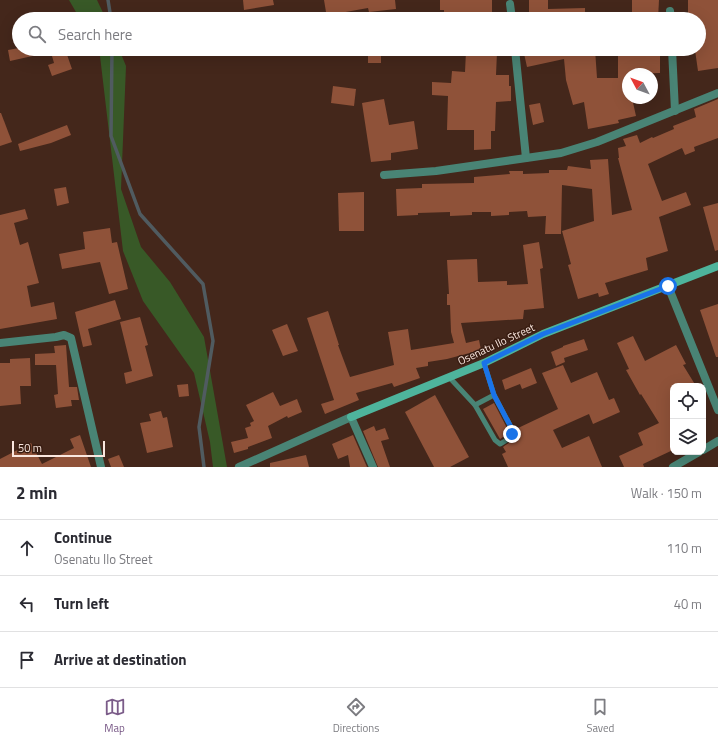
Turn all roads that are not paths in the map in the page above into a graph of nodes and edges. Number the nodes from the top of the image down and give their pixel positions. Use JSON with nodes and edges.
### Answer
{"nodes":[{"id":1,"x":510,"y":4,"type":"dead end"},
{"id":2,"x":511,"y":12,"type":"edge"},
{"id":3,"x":516,"y":56,"type":"edge"},
{"id":4,"x":672,"y":56,"type":"edge"},
{"id":5,"x":718,"y":94,"type":"edge"},
{"id":6,"x":675,"y":111,"type":"junction"},
{"id":7,"x":526,"y":158,"type":"junction"},
{"id":8,"x":384,"y":175,"type":"dead end"},
{"id":9,"x":718,"y":266,"type":"edge"},
{"id":10,"x":668,"y":286,"type":"junction"},
{"id":11,"x":0,"y":343,"type":"edge"},
{"id":12,"x":484,"y":363,"type":"junction"},
{"id":13,"x":449,"y":377,"type":"junction"},
{"id":14,"x":494,"y":395,"type":"junction"},
{"id":15,"x":475,"y":405,"type":"junction"},
{"id":16,"x":718,"y":410,"type":"edge"},
{"id":17,"x":351,"y":417,"type":"junction"},
{"id":18,"x":718,"y":441,"type":"edge"},
{"id":19,"x":706,"y":448,"type":"edge"},
{"id":20,"x":694,"y":455,"type":"edge"},
{"id":21,"x":101,"y":467,"type":"edge"},
{"id":22,"x":239,"y":467,"type":"edge"},
{"id":23,"x":373,"y":467,"type":"edge"},
{"id":24,"x":673,"y":467,"type":"edge"}],
"edges":[{"from":1,"to":2,"type":"street"},
{"from":3,"to":7,"type":"street"},
{"from":4,"to":6,"type":"street"},
{"from":5,"to":6,"type":"street"},
{"from":6,"to":7,"type":"street"},
{"from":7,"to":8,"type":"street"},
{"from":9,"to":10,"type":"street","name":"Osenatu Ilo Street"},
{"from":10,"to":12,"type":"street","name":"Osenatu Ilo Street"},
{"from":10,"to":16,"type":"street"},
{"from":11,"to":21,"type":"street"},
{"from":12,"to":13,"type":"street","name":"Osenatu Ilo Street"},
{"from":12,"to":14,"type":"lane"},
{"from":13,"to":15,"type":"lane"},
{"from":13,"to":17,"type":"street","name":"Osenatu Ilo Street"},
{"from":14,"to":15,"type":"lane"},
{"from":14,"to":15,"type":"lane"},
{"from":17,"to":22,"type":"street"},
{"from":17,"to":23,"type":"street"},
{"from":18,"to":19,"type":"street"},
{"from":20,"to":24,"type":"street"}]}
